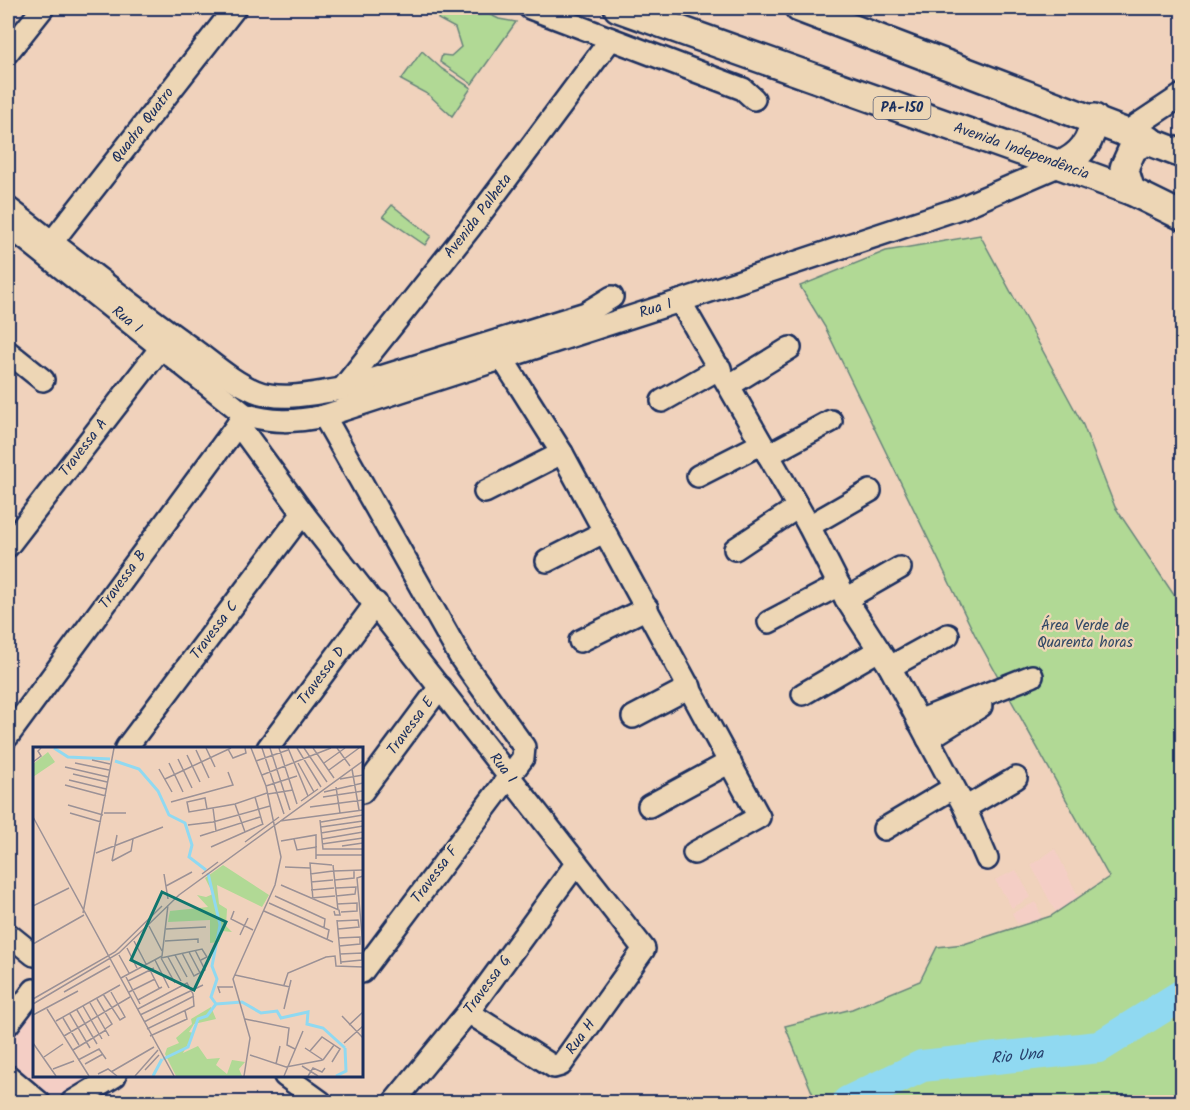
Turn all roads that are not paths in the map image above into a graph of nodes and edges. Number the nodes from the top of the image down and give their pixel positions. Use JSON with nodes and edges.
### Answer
{"nodes":[{"id":1,"x":43,"y":8,"type":"edge"},
{"id":2,"x":236,"y":8,"type":"edge"},
{"id":3,"x":530,"y":8,"type":"edge"},
{"id":4,"x":618,"y":8,"type":"edge"},
{"id":5,"x":799,"y":8,"type":"edge"},
{"id":6,"x":610,"y":39,"type":"junction"},
{"id":7,"x":8,"y":52,"type":"edge"},
{"id":8,"x":1182,"y":95,"type":"edge"},
{"id":9,"x":754,"y":99,"type":"dead end"},
{"id":10,"x":1094,"y":118,"type":"junction"},
{"id":11,"x":1139,"y":136,"type":"junction"},
{"id":12,"x":1182,"y":154,"type":"edge"},
{"id":13,"x":1060,"y":165,"type":"junction"},
{"id":14,"x":1131,"y":191,"type":"junction"},
{"id":15,"x":8,"y":208,"type":"edge"},
{"id":16,"x":1182,"y":216,"type":"edge"},
{"id":17,"x":8,"y":225,"type":"edge"},
{"id":18,"x":52,"y":242,"type":"junction"},
{"id":19,"x":612,"y":297,"type":"dead end"},
{"id":20,"x":681,"y":302,"type":"junction"},
{"id":21,"x":790,"y":348,"type":"dead end"},
{"id":22,"x":160,"y":349,"type":"junction"},
{"id":23,"x":8,"y":352,"type":"edge"},
{"id":24,"x":502,"y":358,"type":"junction"},
{"id":25,"x":725,"y":377,"type":"junction"},
{"id":26,"x":43,"y":380,"type":"dead end"},
{"id":27,"x":342,"y":389,"type":"junction"},
{"id":28,"x":662,"y":400,"type":"dead end"},
{"id":29,"x":324,"y":416,"type":"junction"},
{"id":30,"x":241,"y":419,"type":"junction"},
{"id":31,"x":831,"y":421,"type":"dead end"},
{"id":32,"x":765,"y":449,"type":"junction"},
{"id":33,"x":562,"y":453,"type":"junction"},
{"id":34,"x":698,"y":476,"type":"dead end"},
{"id":35,"x":870,"y":491,"type":"dead end"},
{"id":36,"x":485,"y":492,"type":"dead end"},
{"id":37,"x":798,"y":507,"type":"junction"},
{"id":38,"x":303,"y":513,"type":"junction"},
{"id":39,"x":809,"y":526,"type":"junction"},
{"id":40,"x":604,"y":532,"type":"junction"},
{"id":41,"x":8,"y":546,"type":"edge"},
{"id":42,"x":735,"y":549,"type":"dead end"},
{"id":43,"x":547,"y":561,"type":"dead end"},
{"id":44,"x":900,"y":568,"type":"dead end"},
{"id":45,"x":843,"y":592,"type":"junction"},
{"id":46,"x":376,"y":603,"type":"junction"},
{"id":47,"x":647,"y":608,"type":"junction"},
{"id":48,"x":769,"y":622,"type":"dead end"},
{"id":49,"x":948,"y":635,"type":"dead end"},
{"id":50,"x":580,"y":641,"type":"dead end"},
{"id":51,"x":884,"y":659,"type":"junction"},
{"id":52,"x":1032,"y":676,"type":"dead end"},
{"id":53,"x":440,"y":687,"type":"junction"},
{"id":54,"x":690,"y":687,"type":"junction"},
{"id":55,"x":803,"y":694,"type":"dead end"},
{"id":56,"x":985,"y":704,"type":"dead end"},
{"id":57,"x":633,"y":717,"type":"dead end"},
{"id":58,"x":918,"y":721,"type":"junction"},
{"id":59,"x":8,"y":736,"type":"edge"},
{"id":60,"x":928,"y":739,"type":"junction"},
{"id":61,"x":127,"y":747,"type":"edge"},
{"id":62,"x":269,"y":747,"type":"edge"},
{"id":63,"x":730,"y":762,"type":"junction"},
{"id":64,"x":508,"y":777,"type":"junction"},
{"id":65,"x":1016,"y":778,"type":"dead end"},
{"id":66,"x":953,"y":788,"type":"junction"},
{"id":67,"x":363,"y":791,"type":"edge"},
{"id":68,"x":649,"y":806,"type":"dead end"},
{"id":69,"x":965,"y":808,"type":"junction"},
{"id":70,"x":884,"y":829,"type":"dead end"},
{"id":71,"x":694,"y":853,"type":"dead end"},
{"id":72,"x":987,"y":859,"type":"dead end"},
{"id":73,"x":576,"y":864,"type":"junction"},
{"id":74,"x":8,"y":934,"type":"edge"},
{"id":75,"x":644,"y":950,"type":"joint"},
{"id":76,"x":33,"y":954,"type":"edge"},
{"id":77,"x":363,"y":971,"type":"edge"},
{"id":78,"x":33,"y":991,"type":"edge"},
{"id":79,"x":468,"y":1012,"type":"junction"},
{"id":80,"x":8,"y":1024,"type":"edge"},
{"id":81,"x":8,"y":1076,"type":"edge"},
{"id":82,"x":112,"y":1077,"type":"edge"},
{"id":83,"x":286,"y":1077,"type":"edge"},
{"id":84,"x":39,"y":1102,"type":"edge"},
{"id":85,"x":72,"y":1102,"type":"edge"},
{"id":86,"x":321,"y":1102,"type":"edge"},
{"id":87,"x":394,"y":1102,"type":"edge"}],
"edges":[{"from":1,"to":7,"type":"street"},
{"from":2,"to":18,"type":"street","name":"Quadra Quatro"},
{"from":3,"to":6,"type":"street"},
{"from":4,"to":13,"type":"main road","name":"Avenida Independência","number":"PA-150"},
{"from":5,"to":10,"type":"main road"},
{"from":6,"to":9,"type":"street"},
{"from":6,"to":27,"type":"street","name":"Avenida Palheta"},
{"from":8,"to":11,"type":"street"},
{"from":10,"to":11,"type":"main road"},
{"from":10,"to":13,"type":"main road"},
{"from":11,"to":12,"type":"main road"},
{"from":11,"to":14,"type":"main road"},
{"from":13,"to":14,"type":"main road","name":"Avenida Independência","number":"PA-150"},
{"from":13,"to":20,"type":"street","name":"Rua I"},
{"from":14,"to":16,"type":"main road","name":"Avenida Independência","number":"PA-150"},
{"from":15,"to":18,"type":"street"},
{"from":17,"to":22,"type":"street","name":"Rua I"},
{"from":18,"to":27,"type":"street"},
{"from":19,"to":27,"type":"street"},
{"from":20,"to":24,"type":"street","name":"Rua I"},
{"from":20,"to":25,"type":"street"},
{"from":21,"to":25,"type":"street"},
{"from":22,"to":30,"type":"street","name":"Rua I"},
{"from":22,"to":41,"type":"street","name":"Travessa A"},
{"from":23,"to":26,"type":"street"},
{"from":24,"to":29,"type":"street","name":"Rua I"},
{"from":24,"to":33,"type":"street"},
{"from":25,"to":28,"type":"street"},
{"from":25,"to":32,"type":"street"},
{"from":29,"to":30,"type":"street","name":"Rua I"},
{"from":29,"to":64,"type":"street"},
{"from":30,"to":38,"type":"street","name":"Rua I"},
{"from":30,"to":59,"type":"street","name":"Travessa B"},
{"from":31,"to":32,"type":"street"},
{"from":32,"to":34,"type":"street"},
{"from":32,"to":37,"type":"street"},
{"from":33,"to":36,"type":"street"},
{"from":33,"to":40,"type":"street"},
{"from":35,"to":39,"type":"street"},
{"from":37,"to":39,"type":"street"},
{"from":37,"to":42,"type":"street"},
{"from":38,"to":46,"type":"street","name":"Rua I"},
{"from":38,"to":61,"type":"street","name":"Travessa C"},
{"from":39,"to":45,"type":"street"},
{"from":40,"to":43,"type":"street"},
{"from":40,"to":47,"type":"street"},
{"from":44,"to":45,"type":"street"},
{"from":45,"to":48,"type":"street"},
{"from":45,"to":51,"type":"street"},
{"from":46,"to":53,"type":"street","name":"Rua I"},
{"from":46,"to":62,"type":"street","name":"Travessa D"},
{"from":47,"to":50,"type":"street"},
{"from":47,"to":54,"type":"street"},
{"from":49,"to":51,"type":"street"},
{"from":51,"to":55,"type":"street"},
{"from":51,"to":58,"type":"street"},
{"from":52,"to":58,"type":"street"},
{"from":53,"to":64,"type":"street","name":"Rua I"},
{"from":53,"to":67,"type":"street","name":"Travessa E"},
{"from":54,"to":57,"type":"street"},
{"from":54,"to":63,"type":"street"},
{"from":56,"to":60,"type":"street"},
{"from":58,"to":60,"type":"street"},
{"from":60,"to":66,"type":"street"},
{"from":63,"to":68,"type":"street"},
{"from":63,"to":71,"type":"street"},
{"from":64,"to":73,"type":"street","name":"Rua I"},
{"from":64,"to":77,"type":"street","name":"Travessa F"},
{"from":65,"to":69,"type":"street"},
{"from":66,"to":69,"type":"street"},
{"from":66,"to":70,"type":"street"},
{"from":69,"to":72,"type":"street"},
{"from":73,"to":75,"type":"street","name":"Rua I"},
{"from":73,"to":79,"type":"street","name":"Travessa G"},
{"from":74,"to":76,"type":"street"},
{"from":75,"to":79,"type":"street","name":"Rua H"},
{"from":78,"to":80,"type":"street"},
{"from":79,"to":87,"type":"street","name":"Travessa G"},
{"from":81,"to":84,"type":"street"},
{"from":82,"to":85,"type":"street"},
{"from":83,"to":86,"type":"street"}]}
